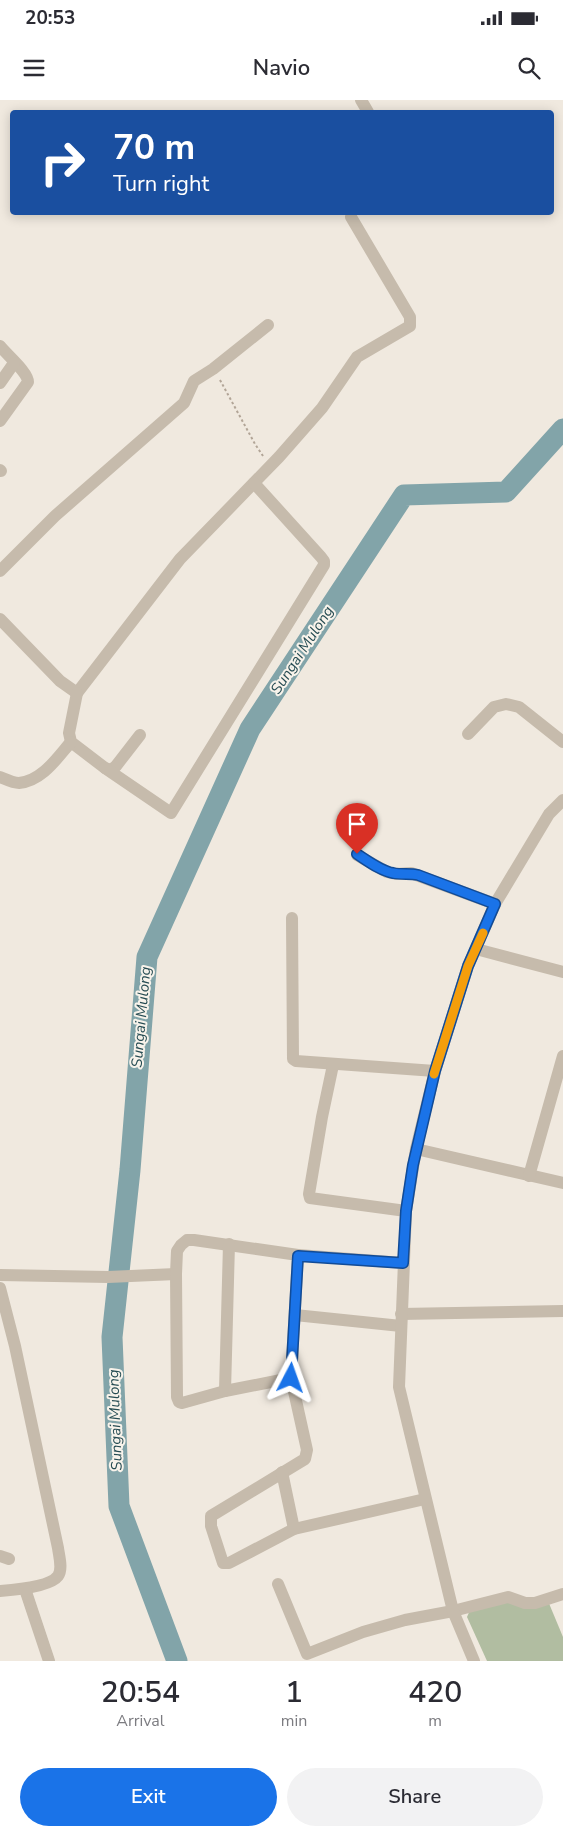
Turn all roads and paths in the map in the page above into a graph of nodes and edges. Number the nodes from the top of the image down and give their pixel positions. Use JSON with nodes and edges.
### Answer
{"nodes":[{"id":1,"x":350,"y":217,"type":"dead end"},
{"id":2,"x":268,"y":325,"type":"dead end"},
{"id":3,"x":0,"y":346,"type":"edge"},
{"id":4,"x":14,"y":363,"type":"junction"},
{"id":5,"x":212,"y":369,"type":"junction"},
{"id":6,"x":0,"y":383,"type":"edge"},
{"id":7,"x":0,"y":421,"type":"edge"},
{"id":8,"x":271,"y":466,"type":"junction"},
{"id":9,"x":254,"y":483,"type":"junction"},
{"id":10,"x":0,"y":571,"type":"edge"},
{"id":11,"x":0,"y":619,"type":"edge"},
{"id":12,"x":77,"y":693,"type":"junction"},
{"id":13,"x":468,"y":734,"type":"dead end"},
{"id":14,"x":140,"y":736,"type":"dead end"},
{"id":15,"x":71,"y":742,"type":"junction"},
{"id":16,"x":563,"y":742,"type":"edge"},
{"id":17,"x":105,"y":768,"type":"junction"},
{"id":18,"x":0,"y":777,"type":"edge"},
{"id":19,"x":563,"y":800,"type":"edge"},
{"id":20,"x":357,"y":854,"type":"dead end"},
{"id":21,"x":495,"y":904,"type":"junction"},
{"id":22,"x":292,"y":918,"type":"dead end"},
{"id":23,"x":476,"y":949,"type":"junction"},
{"id":24,"x":563,"y":972,"type":"edge"},
{"id":25,"x":563,"y":1056,"type":"edge"},
{"id":26,"x":333,"y":1065,"type":"junction"},
{"id":27,"x":435,"y":1071,"type":"junction"},
{"id":28,"x":559,"y":1084,"type":"edge"},
{"id":29,"x":416,"y":1149,"type":"junction"},
{"id":30,"x":529,"y":1176,"type":"junction"},
{"id":31,"x":563,"y":1182,"type":"edge"},
{"id":32,"x":406,"y":1211,"type":"junction"},
{"id":33,"x":229,"y":1244,"type":"junction"},
{"id":34,"x":298,"y":1256,"type":"junction"},
{"id":35,"x":403,"y":1263,"type":"junction"},
{"id":36,"x":169,"y":1274,"type":"junction"},
{"id":37,"x":0,"y":1275,"type":"edge"},
{"id":38,"x":0,"y":1288,"type":"edge"},
{"id":39,"x":563,"y":1311,"type":"edge"},
{"id":40,"x":295,"y":1315,"type":"junction"},
{"id":41,"x":401,"y":1320,"type":"junction"},
{"id":42,"x":291,"y":1378,"type":"junction"},
{"id":43,"x":225,"y":1391,"type":"junction"},
{"id":44,"x":282,"y":1472,"type":"junction"},
{"id":45,"x":425,"y":1499,"type":"junction"},
{"id":46,"x":294,"y":1529,"type":"junction"},
{"id":47,"x":278,"y":1584,"type":"dead end"},
{"id":48,"x":25,"y":1589,"type":"junction"},
{"id":49,"x":0,"y":1591,"type":"edge"},
{"id":50,"x":563,"y":1594,"type":"edge"},
{"id":51,"x":453,"y":1611,"type":"junction"},
{"id":52,"x":309,"y":1657,"type":"edge"},
{"id":53,"x":49,"y":1661,"type":"edge"},
{"id":54,"x":474,"y":1661,"type":"edge"}],
"edges":[{"from":1,"to":8,"type":"street"},
{"from":2,"to":5,"type":"street"},
{"from":3,"to":4,"type":"street"},
{"from":4,"to":6,"type":"street"},
{"from":4,"to":7,"type":"street"},
{"from":5,"to":8,"type":"path"},
{"from":5,"to":10,"type":"street"},
{"from":8,"to":9,"type":"street"},
{"from":9,"to":12,"type":"street"},
{"from":9,"to":17,"type":"street"},
{"from":11,"to":12,"type":"street"},
{"from":12,"to":15,"type":"street"},
{"from":13,"to":16,"type":"street"},
{"from":14,"to":17,"type":"street"},
{"from":15,"to":17,"type":"street"},
{"from":15,"to":18,"type":"street"},
{"from":19,"to":21,"type":"street"},
{"from":20,"to":21,"type":"street"},
{"from":21,"to":23,"type":"street"},
{"from":22,"to":26,"type":"street"},
{"from":23,"to":24,"type":"street"},
{"from":23,"to":27,"type":"street"},
{"from":25,"to":28,"type":"street"},
{"from":26,"to":27,"type":"street"},
{"from":26,"to":32,"type":"street"},
{"from":27,"to":29,"type":"street"},
{"from":28,"to":30,"type":"street"},
{"from":29,"to":30,"type":"street"},
{"from":29,"to":32,"type":"street"},
{"from":30,"to":31,"type":"street"},
{"from":32,"to":35,"type":"street"},
{"from":33,"to":34,"type":"street"},
{"from":33,"to":36,"type":"street"},
{"from":33,"to":43,"type":"street"},
{"from":34,"to":35,"type":"street"},
{"from":34,"to":40,"type":"street"},
{"from":35,"to":41,"type":"street"},
{"from":36,"to":37,"type":"street"},
{"from":36,"to":43,"type":"street"},
{"from":38,"to":48,"type":"street"},
{"from":39,"to":41,"type":"street"},
{"from":40,"to":41,"type":"street"},
{"from":40,"to":42,"type":"street"},
{"from":41,"to":45,"type":"street"},
{"from":42,"to":43,"type":"street"},
{"from":42,"to":44,"type":"street"},
{"from":44,"to":46,"type":"street"},
{"from":44,"to":46,"type":"street"},
{"from":45,"to":46,"type":"street"},
{"from":45,"to":51,"type":"street"},
{"from":47,"to":52,"type":"street"},
{"from":48,"to":49,"type":"street"},
{"from":48,"to":53,"type":"street"},
{"from":50,"to":51,"type":"street"},
{"from":51,"to":52,"type":"street"},
{"from":51,"to":54,"type":"street"}]}
